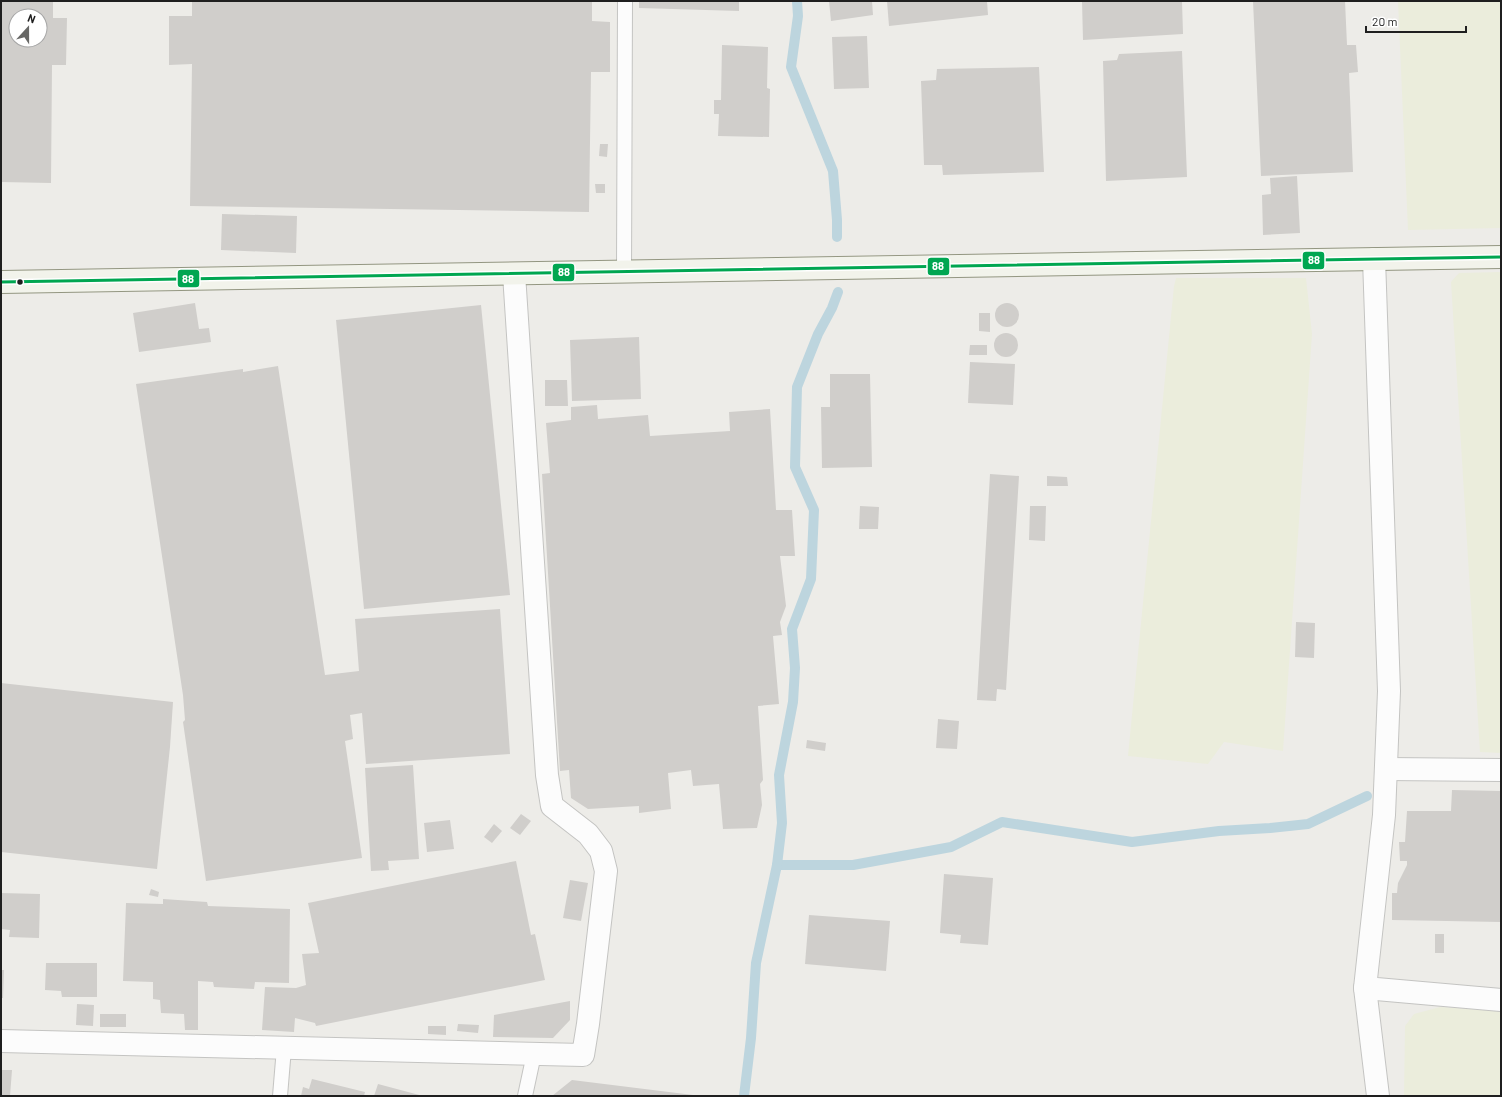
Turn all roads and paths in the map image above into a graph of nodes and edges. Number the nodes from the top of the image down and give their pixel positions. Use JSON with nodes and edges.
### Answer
{"nodes":[{"id":1,"x":625,"y":1,"type":"edge"},
{"id":2,"x":1501,"y":257,"type":"edge"},
{"id":3,"x":1374,"y":259,"type":"junction"},
{"id":4,"x":624,"y":272,"type":"junction"},
{"id":5,"x":514,"y":274,"type":"junction"},
{"id":6,"x":1,"y":282,"type":"edge"},
{"id":7,"x":1386,"y":769,"type":"junction"},
{"id":8,"x":1501,"y":770,"type":"edge"},
{"id":9,"x":1365,"y":988,"type":"junction"},
{"id":10,"x":1501,"y":1000,"type":"edge"},
{"id":11,"x":1,"y":1041,"type":"edge"},
{"id":12,"x":284,"y":1048,"type":"junction"},
{"id":13,"x":534,"y":1054,"type":"junction"},
{"id":14,"x":280,"y":1096,"type":"edge"},
{"id":15,"x":525,"y":1096,"type":"edge"},
{"id":16,"x":1378,"y":1096,"type":"edge"}],
"edges":[{"from":1,"to":4,"type":"lane"},
{"from":2,"to":3,"type":"street"},
{"from":3,"to":4,"type":"street"},
{"from":3,"to":7,"type":"street"},
{"from":4,"to":5,"type":"street"},
{"from":5,"to":6,"type":"street"},
{"from":5,"to":13,"type":"street"},
{"from":7,"to":8,"type":"street"},
{"from":7,"to":9,"type":"street"},
{"from":9,"to":10,"type":"street"},
{"from":9,"to":16,"type":"street"},
{"from":11,"to":12,"type":"street"},
{"from":12,"to":13,"type":"street"},
{"from":12,"to":14,"type":"lane"},
{"from":13,"to":15,"type":"lane"}]}
